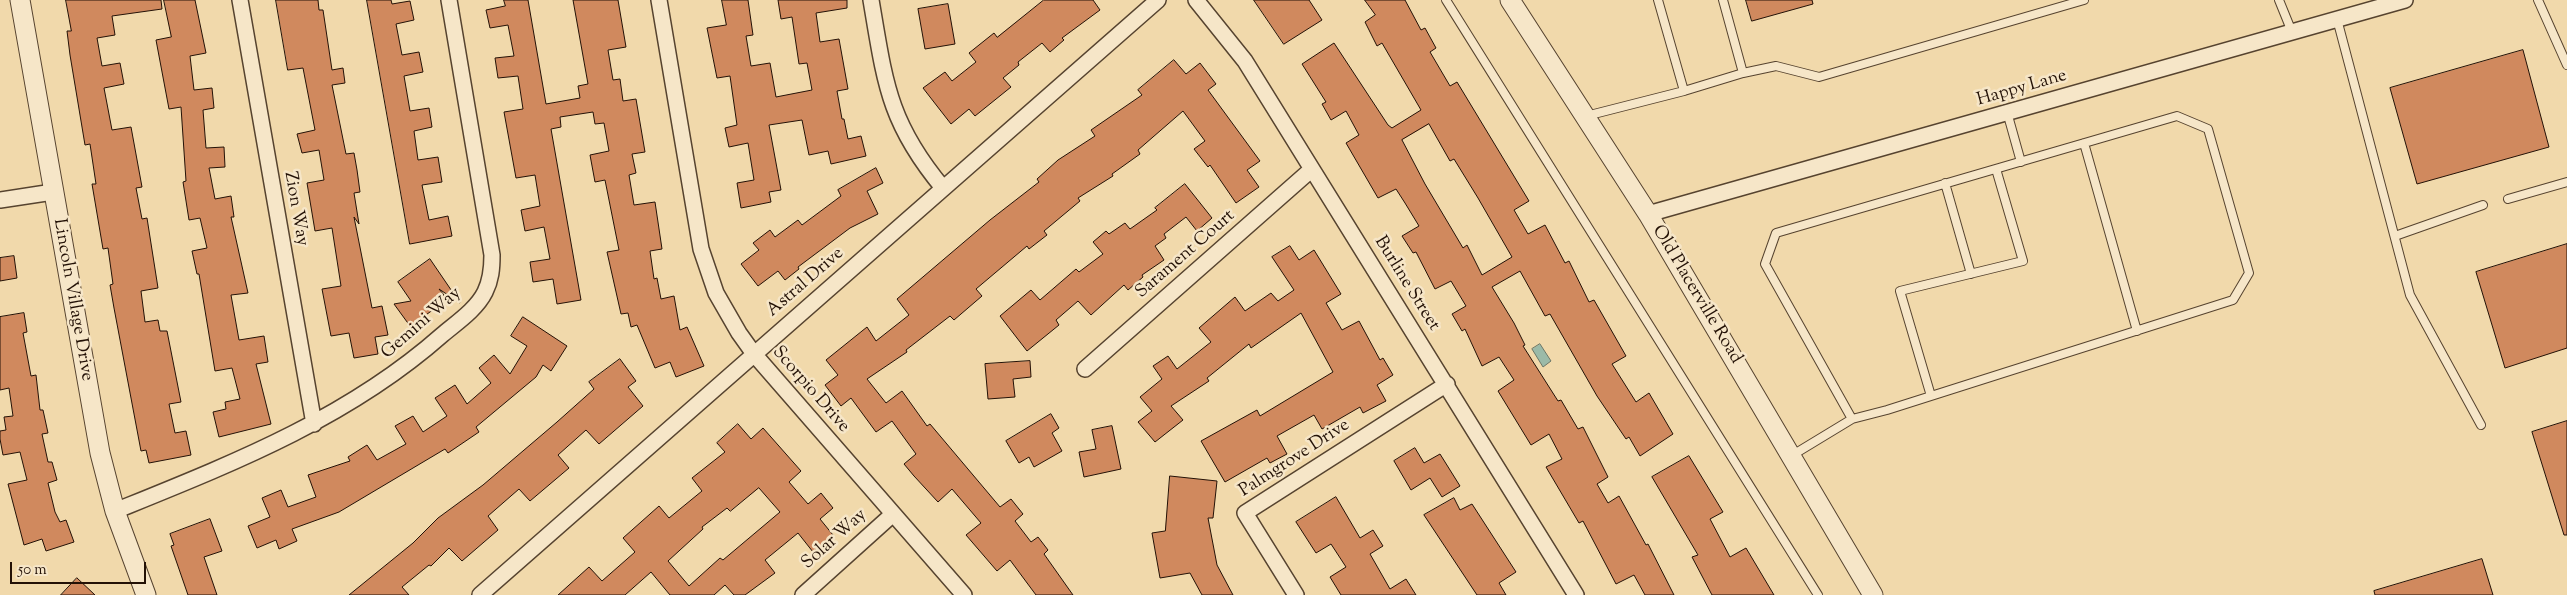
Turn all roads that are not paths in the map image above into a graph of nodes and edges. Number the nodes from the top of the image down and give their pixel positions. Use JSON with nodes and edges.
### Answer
{"nodes":[{"id":1,"x":20,"y":0,"type":"edge"},
{"id":2,"x":240,"y":0,"type":"edge"},
{"id":3,"x":449,"y":0,"type":"edge"},
{"id":4,"x":660,"y":0,"type":"edge"},
{"id":5,"x":871,"y":0,"type":"edge"},
{"id":6,"x":1158,"y":0,"type":"edge"},
{"id":7,"x":1196,"y":0,"type":"edge"},
{"id":8,"x":1446,"y":0,"type":"edge"},
{"id":9,"x":1510,"y":0,"type":"edge"},
{"id":10,"x":1658,"y":0,"type":"edge"},
{"id":11,"x":1723,"y":0,"type":"edge"},
{"id":12,"x":2084,"y":0,"type":"edge"},
{"id":13,"x":2279,"y":0,"type":"edge"},
{"id":14,"x":2405,"y":0,"type":"edge"},
{"id":15,"x":2538,"y":0,"type":"edge"},
{"id":16,"x":2337,"y":19,"type":"junction"},
{"id":17,"x":2292,"y":32,"type":"junction"},
{"id":18,"x":2567,"y":65,"type":"edge"},
{"id":19,"x":1743,"y":73,"type":"junction"},
{"id":20,"x":1684,"y":91,"type":"junction"},
{"id":21,"x":2007,"y":112,"type":"junction"},
{"id":22,"x":1584,"y":117,"type":"junction"},
{"id":23,"x":2084,"y":143,"type":"junction"},
{"id":24,"x":2021,"y":162,"type":"junction"},
{"id":25,"x":1312,"y":169,"type":"junction"},
{"id":26,"x":1996,"y":169,"type":"junction"},
{"id":27,"x":2567,"y":182,"type":"edge"},
{"id":28,"x":1945,"y":184,"type":"junction"},
{"id":29,"x":943,"y":188,"type":"junction"},
{"id":30,"x":53,"y":192,"type":"junction"},
{"id":31,"x":2508,"y":199,"type":"dead end"},
{"id":32,"x":0,"y":200,"type":"edge"},
{"id":33,"x":2483,"y":205,"type":"dead end"},
{"id":34,"x":1648,"y":214,"type":"junction"},
{"id":35,"x":2395,"y":236,"type":"junction"},
{"id":36,"x":1971,"y":274,"type":"junction"},
{"id":37,"x":2137,"y":331,"type":"junction"},
{"id":38,"x":754,"y":354,"type":"junction"},
{"id":39,"x":1084,"y":369,"type":"dead end"},
{"id":40,"x":1447,"y":384,"type":"junction"},
{"id":41,"x":1931,"y":396,"type":"junction"},
{"id":42,"x":1852,"y":419,"type":"junction"},
{"id":43,"x":314,"y":424,"type":"junction"},
{"id":44,"x":2481,"y":425,"type":"dead end"},
{"id":45,"x":1791,"y":456,"type":"junction"},
{"id":46,"x":115,"y":511,"type":"junction"},
{"id":47,"x":893,"y":514,"type":"junction"},
{"id":48,"x":146,"y":595,"type":"edge"},
{"id":49,"x":480,"y":595,"type":"edge"},
{"id":50,"x":803,"y":595,"type":"edge"},
{"id":51,"x":964,"y":595,"type":"edge"},
{"id":52,"x":1296,"y":595,"type":"edge"},
{"id":53,"x":1576,"y":595,"type":"edge"},
{"id":54,"x":1818,"y":595,"type":"edge"},
{"id":55,"x":1873,"y":595,"type":"edge"}],
"edges":[{"from":1,"to":30,"type":"street","name":"Lincoln Village Drive"},
{"from":2,"to":43,"type":"street","name":"Zion Way"},
{"from":3,"to":43,"type":"street","name":"Gemini Way"},
{"from":4,"to":38,"type":"street","name":"Scorpio Drive"},
{"from":5,"to":29,"type":"street"},
{"from":6,"to":29,"type":"street","name":"Astral Drive"},
{"from":7,"to":25,"type":"street","name":"Burline Street"},
{"from":8,"to":54,"type":"lane"},
{"from":9,"to":22,"type":"street","name":"Old Placerville Road"},
{"from":10,"to":20,"type":"lane"},
{"from":11,"to":19,"type":"lane"},
{"from":12,"to":19,"type":"lane"},
{"from":13,"to":17,"type":"lane"},
{"from":14,"to":16,"type":"street","name":"Happy Lane"},
{"from":15,"to":18,"type":"lane"},
{"from":16,"to":17,"type":"street","name":"Happy Lane"},
{"from":16,"to":35,"type":"lane"},
{"from":17,"to":21,"type":"street","name":"Happy Lane"},
{"from":19,"to":20,"type":"lane"},
{"from":20,"to":22,"type":"lane"},
{"from":21,"to":24,"type":"lane"},
{"from":21,"to":34,"type":"street","name":"Happy Lane"},
{"from":22,"to":34,"type":"street","name":"Old Placerville Road"},
{"from":23,"to":24,"type":"lane"},
{"from":23,"to":37,"type":"lane"},
{"from":23,"to":37,"type":"lane"},
{"from":24,"to":26,"type":"lane"},
{"from":25,"to":39,"type":"street","name":"Sarament Court"},
{"from":25,"to":40,"type":"street","name":"Burline Street"},
{"from":26,"to":28,"type":"lane"},
{"from":26,"to":36,"type":"lane"},
{"from":27,"to":31,"type":"lane"},
{"from":28,"to":36,"type":"lane"},
{"from":28,"to":42,"type":"lane"},
{"from":29,"to":38,"type":"street","name":"Astral Drive"},
{"from":30,"to":32,"type":"street"},
{"from":30,"to":46,"type":"street","name":"Lincoln Village Drive"},
{"from":33,"to":35,"type":"lane"},
{"from":34,"to":45,"type":"street","name":"Old Placerville Road"},
{"from":35,"to":44,"type":"lane"},
{"from":36,"to":41,"type":"lane"},
{"from":37,"to":41,"type":"lane"},
{"from":38,"to":47,"type":"street","name":"Scorpio Drive"},
{"from":38,"to":49,"type":"street","name":"Astral Drive"},
{"from":40,"to":52,"type":"street","name":"Palmgrove Drive"},
{"from":40,"to":53,"type":"street","name":"Burline Street"},
{"from":41,"to":42,"type":"lane"},
{"from":42,"to":45,"type":"lane"},
{"from":43,"to":46,"type":"street","name":"Gemini Way"},
{"from":45,"to":55,"type":"street","name":"Old Placerville Road"},
{"from":46,"to":48,"type":"street","name":"Lincoln Village Drive"},
{"from":47,"to":50,"type":"street","name":"Solar Way"},
{"from":47,"to":51,"type":"street","name":"Scorpio Drive"}]}
